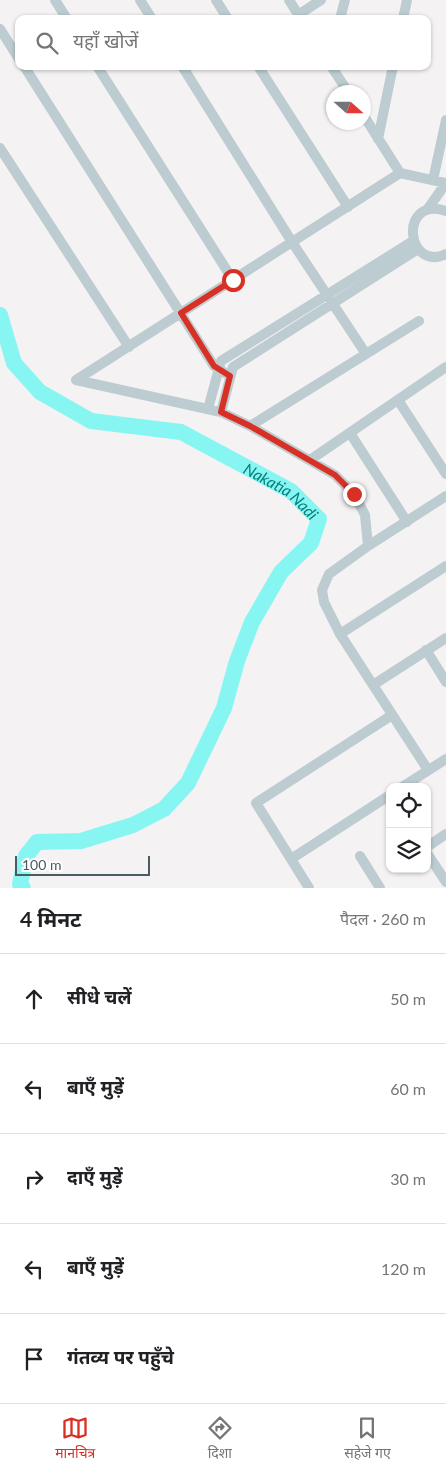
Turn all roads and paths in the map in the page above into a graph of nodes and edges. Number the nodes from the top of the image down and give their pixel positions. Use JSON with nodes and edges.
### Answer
{"nodes":[{"id":1,"x":55,"y":0,"type":"edge"},
{"id":2,"x":140,"y":0,"type":"edge"},
{"id":3,"x":216,"y":0,"type":"edge"},
{"id":4,"x":289,"y":0,"type":"edge"},
{"id":5,"x":322,"y":0,"type":"edge"},
{"id":6,"x":345,"y":0,"type":"edge"},
{"id":7,"x":407,"y":0,"type":"edge"},
{"id":8,"x":64,"y":15,"type":"edge"},
{"id":9,"x":149,"y":15,"type":"edge"},
{"id":10,"x":225,"y":15,"type":"edge"},
{"id":11,"x":298,"y":15,"type":"edge"},
{"id":12,"x":302,"y":15,"type":"edge"},
{"id":13,"x":341,"y":15,"type":"edge"},
{"id":14,"x":404,"y":15,"type":"edge"},
{"id":15,"x":0,"y":29,"type":"edge"},
{"id":16,"x":15,"y":53,"type":"edge"},
{"id":17,"x":27,"y":70,"type":"edge"},
{"id":18,"x":100,"y":70,"type":"edge"},
{"id":19,"x":184,"y":70,"type":"edge"},
{"id":20,"x":261,"y":70,"type":"edge"},
{"id":21,"x":334,"y":70,"type":"edge"},
{"id":22,"x":392,"y":70,"type":"edge"},
{"id":23,"x":343,"y":85,"type":"edge"},
{"id":24,"x":446,"y":120,"type":"edge"},
{"id":25,"x":371,"y":127,"type":"edge"},
{"id":26,"x":378,"y":138,"type":"junction"},
{"id":27,"x":0,"y":148,"type":"edge"},
{"id":28,"x":400,"y":174,"type":"junction"},
{"id":29,"x":433,"y":180,"type":"junction"},
{"id":30,"x":446,"y":183,"type":"edge"},
{"id":31,"x":348,"y":207,"type":"junction"},
{"id":32,"x":427,"y":210,"type":"junction"},
{"id":33,"x":446,"y":211,"type":"edge"},
{"id":34,"x":292,"y":242,"type":"junction"},
{"id":35,"x":415,"y":245,"type":"junction"},
{"id":36,"x":446,"y":254,"type":"edge"},
{"id":37,"x":233,"y":280,"type":"junction"},
{"id":38,"x":329,"y":299,"type":"junction"},
{"id":39,"x":181,"y":313,"type":"junction"},
{"id":40,"x":419,"y":321,"type":"dead end"},
{"id":41,"x":129,"y":347,"type":"junction"},
{"id":42,"x":366,"y":354,"type":"junction"},
{"id":43,"x":446,"y":367,"type":"edge"},
{"id":44,"x":218,"y":369,"type":"junction"},
{"id":45,"x":230,"y":376,"type":"junction"},
{"id":46,"x":398,"y":400,"type":"junction"},
{"id":47,"x":208,"y":409,"type":"junction"},
{"id":48,"x":221,"y":412,"type":"junction"},
{"id":49,"x":250,"y":426,"type":"junction"},
{"id":50,"x":350,"y":433,"type":"junction"},
{"id":51,"x":310,"y":460,"type":"junction"},
{"id":52,"x":446,"y":474,"type":"edge"},
{"id":53,"x":446,"y":496,"type":"edge"},
{"id":54,"x":406,"y":522,"type":"junction"},
{"id":55,"x":368,"y":546,"type":"junction"},
{"id":56,"x":446,"y":566,"type":"edge"},
{"id":57,"x":340,"y":634,"type":"junction"},
{"id":58,"x":446,"y":638,"type":"edge"},
{"id":59,"x":426,"y":650,"type":"junction"},
{"id":60,"x":446,"y":682,"type":"edge"},
{"id":61,"x":373,"y":685,"type":"junction"},
{"id":62,"x":392,"y":715,"type":"junction"},
{"id":63,"x":446,"y":758,"type":"edge"},
{"id":64,"x":428,"y":770,"type":"junction"},
{"id":65,"x":408,"y":783,"type":"edge"},
{"id":66,"x":386,"y":798,"type":"edge"},
{"id":67,"x":446,"y":834,"type":"edge"},
{"id":68,"x":431,"y":844,"type":"edge"},
{"id":69,"x":360,"y":856,"type":"dead end"},
{"id":70,"x":291,"y":859,"type":"junction"},
{"id":71,"x":431,"y":859,"type":"edge"},
{"id":72,"x":446,"y":882,"type":"edge"},
{"id":73,"x":309,"y":888,"type":"edge"},
{"id":74,"x":380,"y":888,"type":"edge"}],
"edges":[{"from":1,"to":8,"type":"street"},
{"from":2,"to":9,"type":"street"},
{"from":3,"to":10,"type":"street"},
{"from":4,"to":11,"type":"street"},
{"from":5,"to":12,"type":"street"},
{"from":6,"to":13,"type":"street"},
{"from":7,"to":14,"type":"street"},
{"from":15,"to":16,"type":"street"},
{"from":17,"to":39,"type":"street"},
{"from":18,"to":37,"type":"street"},
{"from":19,"to":34,"type":"street"},
{"from":20,"to":31,"type":"street"},
{"from":21,"to":23,"type":"street"},
{"from":22,"to":26,"type":"street"},
{"from":24,"to":29,"type":"street"},
{"from":25,"to":26,"type":"street"},
{"from":26,"to":28,"type":"street"},
{"from":27,"to":41,"type":"street"},
{"from":28,"to":29,"type":"street"},
{"from":28,"to":31,"type":"street"},
{"from":29,"to":30,"type":"street"},
{"from":30,"to":32,"type":"street"},
{"from":31,"to":34,"type":"street"},
{"from":32,"to":33,"type":"street"},
{"from":32,"to":35,"type":"street"},
{"from":34,"to":37,"type":"street"},
{"from":34,"to":38,"type":"street"},
{"from":35,"to":36,"type":"street"},
{"from":35,"to":38,"type":"street"},
{"from":37,"to":39,"type":"street"},
{"from":38,"to":42,"type":"street"},
{"from":38,"to":44,"type":"street"},
{"from":38,"to":45,"type":"street"},
{"from":39,"to":41,"type":"street"},
{"from":39,"to":44,"type":"street"},
{"from":40,"to":42,"type":"street"},
{"from":41,"to":47,"type":"street"},
{"from":42,"to":49,"type":"street"},
{"from":43,"to":46,"type":"street"},
{"from":44,"to":45,"type":"street"},
{"from":44,"to":47,"type":"street"},
{"from":45,"to":48,"type":"street"},
{"from":46,"to":50,"type":"street"},
{"from":46,"to":52,"type":"street"},
{"from":47,"to":48,"type":"street"},
{"from":48,"to":49,"type":"street"},
{"from":49,"to":51,"type":"street"},
{"from":50,"to":51,"type":"street"},
{"from":50,"to":54,"type":"street"},
{"from":51,"to":55,"type":"street"},
{"from":53,"to":54,"type":"street"},
{"from":54,"to":55,"type":"street"},
{"from":55,"to":57,"type":"street"},
{"from":56,"to":57,"type":"street"},
{"from":57,"to":61,"type":"street"},
{"from":58,"to":59,"type":"street"},
{"from":59,"to":60,"type":"street"},
{"from":59,"to":61,"type":"street"},
{"from":61,"to":62,"type":"street"},
{"from":62,"to":64,"type":"street"},
{"from":62,"to":70,"type":"street"},
{"from":63,"to":64,"type":"street"},
{"from":64,"to":65,"type":"street"},
{"from":66,"to":70,"type":"street"},
{"from":67,"to":68,"type":"street"},
{"from":69,"to":74,"type":"street"},
{"from":70,"to":73,"type":"street"},
{"from":71,"to":72,"type":"street"}]}
